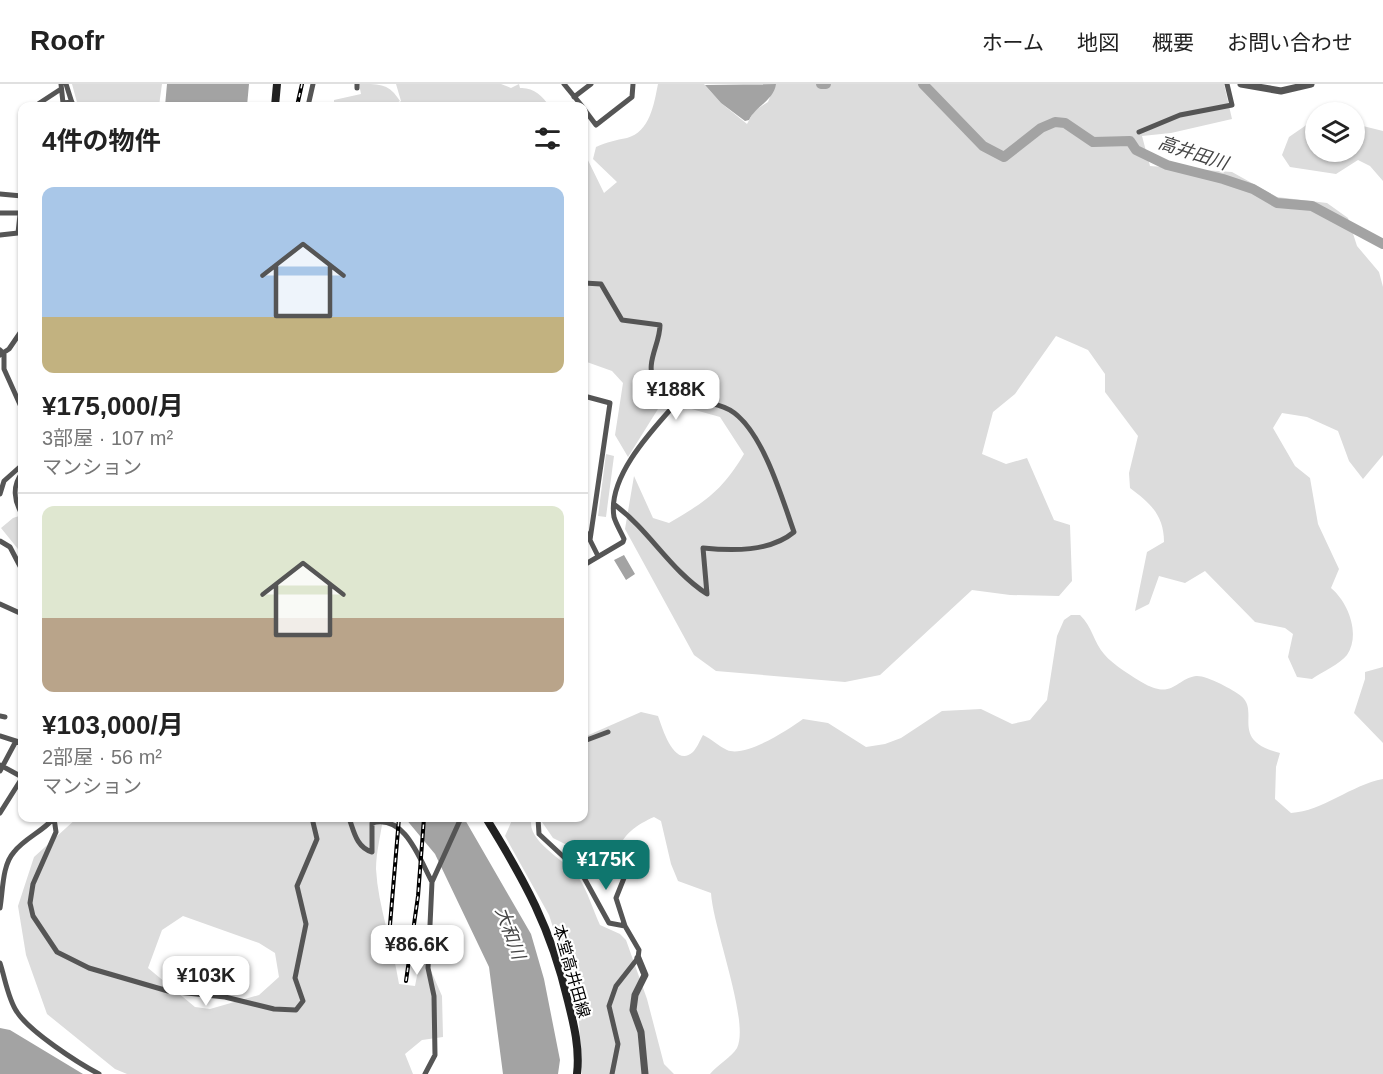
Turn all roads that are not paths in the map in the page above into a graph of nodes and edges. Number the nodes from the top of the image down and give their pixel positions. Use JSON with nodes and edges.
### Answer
{"nodes":[{"id":1,"x":66,"y":84,"type":"edge"},
{"id":2,"x":277,"y":84,"type":"edge"},
{"id":3,"x":313,"y":84,"type":"edge"},
{"id":4,"x":564,"y":84,"type":"edge"},
{"id":5,"x":591,"y":84,"type":"edge"},
{"id":6,"x":633,"y":84,"type":"edge"},
{"id":7,"x":1227,"y":84,"type":"edge"},
{"id":8,"x":1241,"y":84,"type":"edge"},
{"id":9,"x":1311,"y":84,"type":"edge"},
{"id":10,"x":61,"y":87,"type":"edge"},
{"id":11,"x":574,"y":97,"type":"junction"},
{"id":12,"x":40,"y":102,"type":"edge"},
{"id":13,"x":63,"y":102,"type":"edge"},
{"id":14,"x":72,"y":102,"type":"edge"},
{"id":15,"x":275,"y":102,"type":"edge"},
{"id":16,"x":309,"y":102,"type":"edge"},
{"id":17,"x":578,"y":102,"type":"edge"},
{"id":18,"x":588,"y":115,"type":"edge"},
{"id":19,"x":1138,"y":132,"type":"dead end"},
{"id":20,"x":0,"y":194,"type":"edge"},
{"id":21,"x":18,"y":196,"type":"edge"},
{"id":22,"x":0,"y":213,"type":"edge"},
{"id":23,"x":18,"y":213,"type":"edge"},
{"id":24,"x":18,"y":233,"type":"edge"},
{"id":25,"x":0,"y":235,"type":"edge"},
{"id":26,"x":588,"y":283,"type":"edge"},
{"id":27,"x":18,"y":334,"type":"edge"},
{"id":28,"x":1,"y":353,"type":"edge"},
{"id":29,"x":588,"y":397,"type":"edge"},
{"id":30,"x":18,"y":400,"type":"edge"},
{"id":31,"x":679,"y":400,"type":"junction"},
{"id":32,"x":18,"y":469,"type":"edge"},
{"id":33,"x":18,"y":483,"type":"edge"},
{"id":34,"x":0,"y":494,"type":"edge"},
{"id":35,"x":615,"y":505,"type":"junction"},
{"id":36,"x":18,"y":507,"type":"edge"},
{"id":37,"x":588,"y":536,"type":"edge"},
{"id":38,"x":590,"y":540,"type":"junction"},
{"id":39,"x":0,"y":542,"type":"edge"},
{"id":40,"x":598,"y":556,"type":"junction"},
{"id":41,"x":18,"y":562,"type":"edge"},
{"id":42,"x":588,"y":562,"type":"edge"},
{"id":43,"x":0,"y":604,"type":"edge"},
{"id":44,"x":18,"y":612,"type":"edge"},
{"id":45,"x":608,"y":732,"type":"dead end"},
{"id":46,"x":0,"y":736,"type":"edge"},
{"id":47,"x":588,"y":740,"type":"edge"},
{"id":48,"x":16,"y":741,"type":"joint"},
{"id":49,"x":1,"y":767,"type":"edge"},
{"id":50,"x":18,"y":775,"type":"edge"},
{"id":51,"x":18,"y":783,"type":"edge"},
{"id":52,"x":1,"y":809,"type":"edge"},
{"id":53,"x":51,"y":822,"type":"edge"},
{"id":54,"x":55,"y":822,"type":"edge"},
{"id":55,"x":313,"y":822,"type":"edge"},
{"id":56,"x":350,"y":822,"type":"edge"},
{"id":57,"x":383,"y":822,"type":"edge"},
{"id":58,"x":390,"y":822,"type":"edge"},
{"id":59,"x":459,"y":822,"type":"edge"},
{"id":60,"x":488,"y":822,"type":"edge"},
{"id":61,"x":538,"y":822,"type":"edge"},
{"id":62,"x":621,"y":851,"type":"dead end"},
{"id":63,"x":433,"y":879,"type":"junction"},
{"id":64,"x":0,"y":908,"type":"edge"},
{"id":65,"x":625,"y":926,"type":"junction"},
{"id":66,"x":638,"y":958,"type":"junction"},
{"id":67,"x":0,"y":963,"type":"edge"},
{"id":68,"x":99,"y":1074,"type":"edge"},
{"id":69,"x":425,"y":1074,"type":"edge"},
{"id":70,"x":577,"y":1074,"type":"edge"},
{"id":71,"x":612,"y":1074,"type":"edge"},
{"id":72,"x":645,"y":1074,"type":"edge"}],
"edges":[{"from":1,"to":14,"type":"street"},
{"from":2,"to":15,"type":"main road"},
{"from":3,"to":16,"type":"street"},
{"from":4,"to":11,"type":"street"},
{"from":5,"to":11,"type":"street"},
{"from":6,"to":18,"type":"street"},
{"from":7,"to":19,"type":"street"},
{"from":8,"to":9,"type":"street"},
{"from":10,"to":12,"type":"street"},
{"from":10,"to":13,"type":"street"},
{"from":11,"to":17,"type":"street"},
{"from":20,"to":21,"type":"street"},
{"from":22,"to":23,"type":"street"},
{"from":24,"to":25,"type":"street"},
{"from":26,"to":31,"type":"street"},
{"from":27,"to":28,"type":"street"},
{"from":28,"to":30,"type":"street"},
{"from":29,"to":38,"type":"street"},
{"from":31,"to":35,"type":"street"},
{"from":31,"to":35,"type":"street"},
{"from":32,"to":34,"type":"street"},
{"from":33,"to":36,"type":"street"},
{"from":35,"to":40,"type":"street"},
{"from":37,"to":38,"type":"street"},
{"from":38,"to":40,"type":"street"},
{"from":39,"to":41,"type":"street"},
{"from":40,"to":42,"type":"street"},
{"from":43,"to":44,"type":"street"},
{"from":45,"to":47,"type":"street"},
{"from":46,"to":48,"type":"street"},
{"from":48,"to":49,"type":"street"},
{"from":49,"to":50,"type":"street"},
{"from":51,"to":52,"type":"street"},
{"from":53,"to":64,"type":"street"},
{"from":54,"to":55,"type":"street"},
{"from":56,"to":57,"type":"street"},
{"from":58,"to":63,"type":"street"},
{"from":59,"to":63,"type":"street"},
{"from":60,"to":70,"type":"main road","name":"本堂高井田線"},
{"from":61,"to":65,"type":"street"},
{"from":62,"to":65,"type":"street"},
{"from":63,"to":69,"type":"street"},
{"from":65,"to":66,"type":"street"},
{"from":66,"to":71,"type":"street"},
{"from":66,"to":72,"type":"street"},
{"from":67,"to":68,"type":"street"}]}
